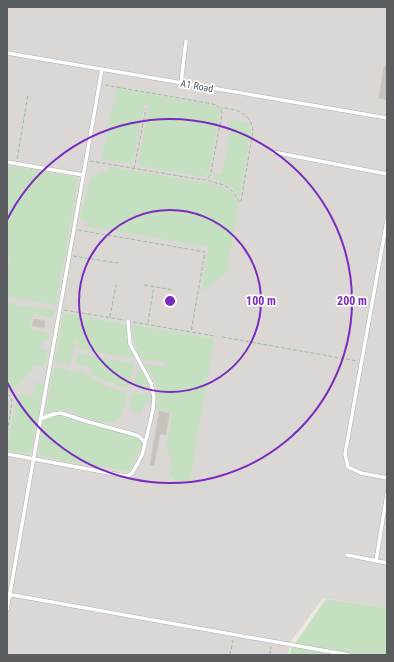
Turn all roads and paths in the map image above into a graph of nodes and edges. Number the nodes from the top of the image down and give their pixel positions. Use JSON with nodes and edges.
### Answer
{"nodes":[{"id":1,"x":186,"y":41,"type":"dead end"},
{"id":2,"x":7,"y":53,"type":"edge"},
{"id":3,"x":102,"y":69,"type":"junction"},
{"id":4,"x":181,"y":83,"type":"junction"},
{"id":5,"x":99,"y":84,"type":"junction"},
{"id":6,"x":28,"y":94,"type":"dead end"},
{"id":7,"x":220,"y":108,"type":"junction"},
{"id":8,"x":146,"y":109,"type":"dead end"},
{"id":9,"x":387,"y":118,"type":"edge"},
{"id":10,"x":273,"y":152,"type":"dead end"},
{"id":11,"x":86,"y":160,"type":"junction"},
{"id":12,"x":7,"y":162,"type":"edge"},
{"id":13,"x":16,"y":164,"type":"junction"},
{"id":14,"x":134,"y":169,"type":"junction"},
{"id":15,"x":387,"y":174,"type":"edge"},
{"id":16,"x":83,"y":175,"type":"junction"},
{"id":17,"x":207,"y":179,"type":"junction"},
{"id":18,"x":387,"y":220,"type":"edge"},
{"id":19,"x":74,"y":229,"type":"junction"},
{"id":20,"x":69,"y":255,"type":"junction"},
{"id":21,"x":118,"y":263,"type":"dead end"},
{"id":22,"x":116,"y":285,"type":"dead end"},
{"id":23,"x":144,"y":285,"type":"dead end"},
{"id":24,"x":154,"y":286,"type":"junction"},
{"id":25,"x":174,"y":290,"type":"dead end"},
{"id":26,"x":59,"y":309,"type":"junction"},
{"id":27,"x":110,"y":318,"type":"junction"},
{"id":28,"x":128,"y":321,"type":"junction"},
{"id":29,"x":148,"y":325,"type":"junction"},
{"id":30,"x":191,"y":332,"type":"junction"},
{"id":31,"x":214,"y":336,"type":"dead end"},
{"id":32,"x":222,"y":337,"type":"dead end"},
{"id":33,"x":361,"y":362,"type":"junction"},
{"id":34,"x":7,"y":394,"type":"edge"},
{"id":35,"x":40,"y":419,"type":"junction"},
{"id":36,"x":7,"y":433,"type":"edge"},
{"id":37,"x":145,"y":443,"type":"junction"},
{"id":38,"x":7,"y":454,"type":"edge"},
{"id":39,"x":33,"y":459,"type":"junction"},
{"id":40,"x":387,"y":478,"type":"edge"},
{"id":41,"x":387,"y":494,"type":"edge"},
{"id":42,"x":347,"y":555,"type":"dead end"},
{"id":43,"x":376,"y":561,"type":"junction"},
{"id":44,"x":387,"y":563,"type":"edge"},
{"id":45,"x":8,"y":594,"type":"edge"},
{"id":46,"x":7,"y":610,"type":"edge"},
{"id":47,"x":234,"y":635,"type":"junction"},
{"id":48,"x":272,"y":642,"type":"junction"},
{"id":49,"x":230,"y":655,"type":"edge"},
{"id":50,"x":270,"y":655,"type":"edge"},
{"id":51,"x":349,"y":655,"type":"edge"}],
"edges":[{"from":1,"to":4,"type":"lane"},
{"from":2,"to":3,"type":"lane","name":"A1 Road"},
{"from":3,"to":4,"type":"lane","name":"A1 Road"},
{"from":3,"to":5,"type":"lane"},
{"from":4,"to":9,"type":"lane","name":"A1 Road"},
{"from":5,"to":7,"type":"path"},
{"from":5,"to":11,"type":"lane"},
{"from":6,"to":13,"type":"path"},
{"from":7,"to":17,"type":"path"},
{"from":7,"to":17,"type":"path"},
{"from":8,"to":14,"type":"path"},
{"from":10,"to":15,"type":"lane"},
{"from":11,"to":14,"type":"path"},
{"from":11,"to":16,"type":"lane"},
{"from":12,"to":13,"type":"lane"},
{"from":13,"to":16,"type":"lane"},
{"from":14,"to":17,"type":"path"},
{"from":16,"to":19,"type":"lane"},
{"from":18,"to":33,"type":"lane"},
{"from":19,"to":20,"type":"lane"},
{"from":19,"to":30,"type":"path"},
{"from":20,"to":21,"type":"path"},
{"from":20,"to":26,"type":"lane"},
{"from":22,"to":27,"type":"path"},
{"from":23,"to":24,"type":"path"},
{"from":24,"to":25,"type":"path"},
{"from":24,"to":29,"type":"path"},
{"from":26,"to":27,"type":"path"},
{"from":26,"to":35,"type":"lane"},
{"from":27,"to":28,"type":"path"},
{"from":28,"to":29,"type":"path"},
{"from":28,"to":37,"type":"lane"},
{"from":29,"to":30,"type":"path"},
{"from":30,"to":31,"type":"path"},
{"from":32,"to":33,"type":"path"},
{"from":33,"to":40,"type":"lane"},
{"from":34,"to":36,"type":"path"},
{"from":35,"to":37,"type":"lane"},
{"from":35,"to":39,"type":"lane"},
{"from":37,"to":39,"type":"lane"},
{"from":38,"to":39,"type":"lane"},
{"from":39,"to":45,"type":"lane"},
{"from":41,"to":43,"type":"lane"},
{"from":42,"to":43,"type":"lane"},
{"from":43,"to":44,"type":"lane"},
{"from":45,"to":46,"type":"lane"},
{"from":45,"to":47,"type":"lane"},
{"from":47,"to":48,"type":"lane"},
{"from":47,"to":49,"type":"path"},
{"from":48,"to":50,"type":"path"},
{"from":48,"to":51,"type":"lane"}]}
